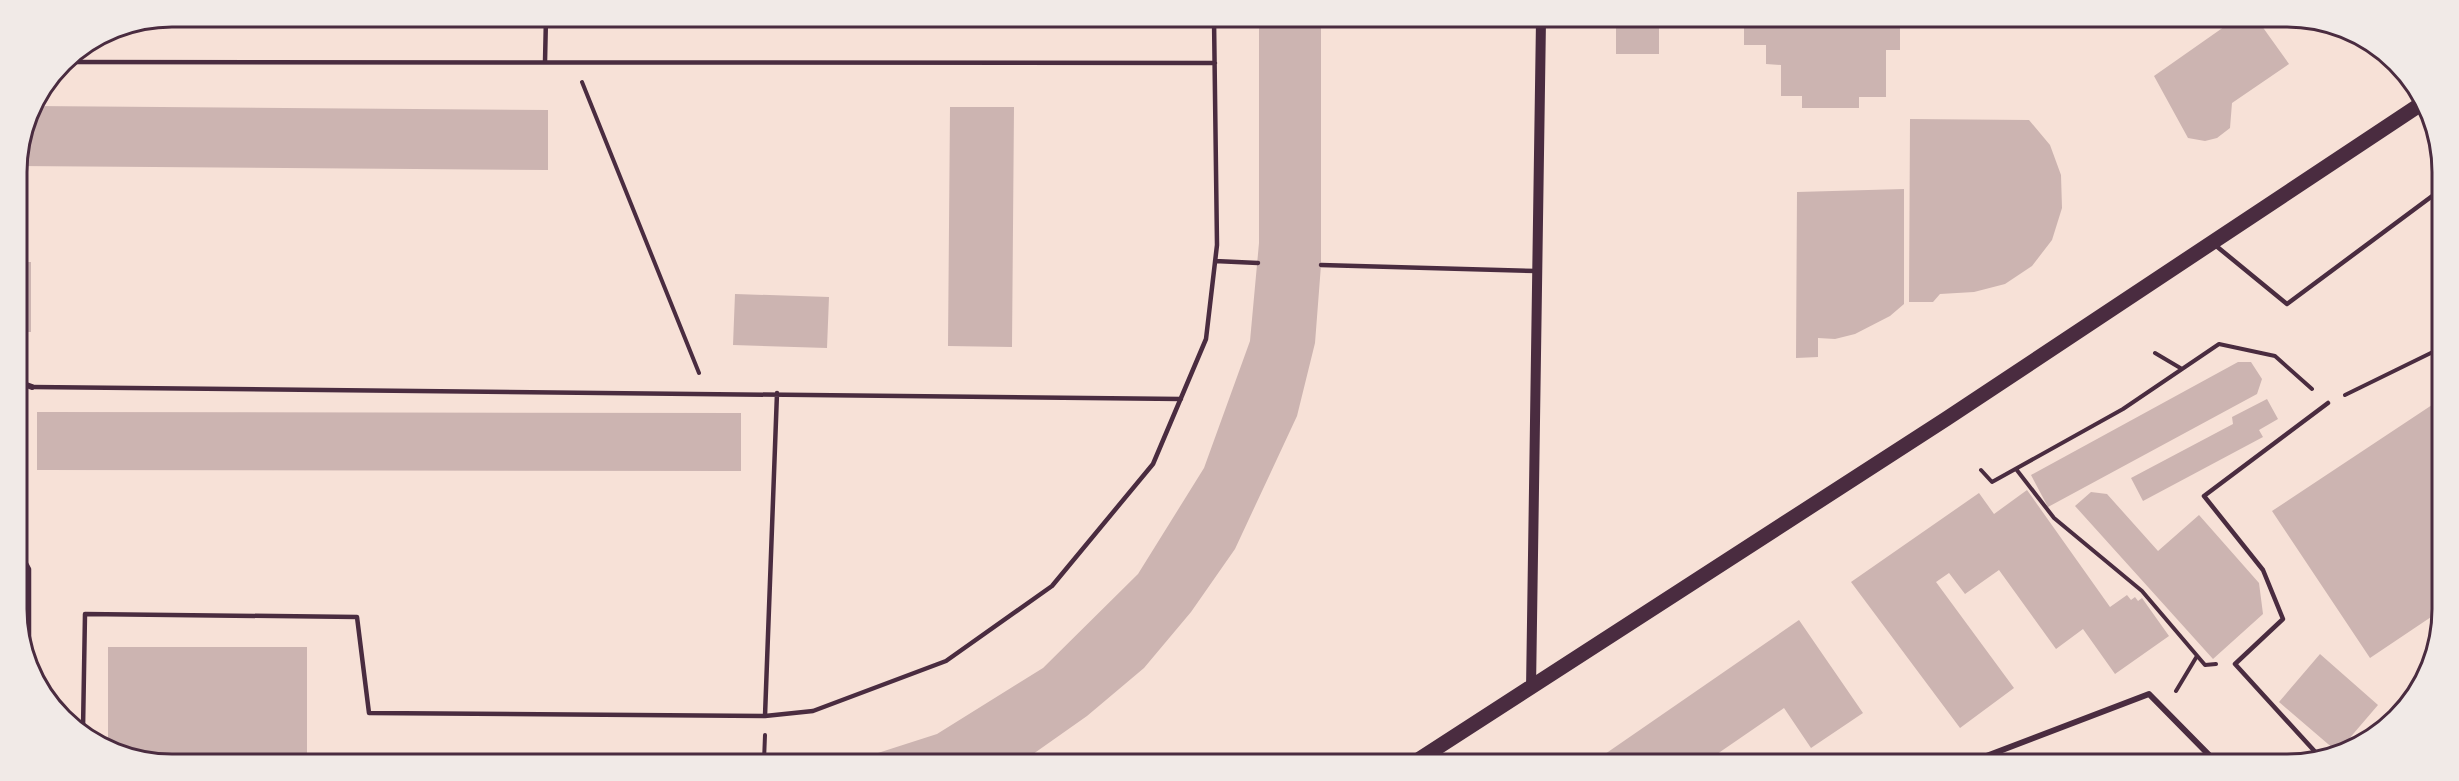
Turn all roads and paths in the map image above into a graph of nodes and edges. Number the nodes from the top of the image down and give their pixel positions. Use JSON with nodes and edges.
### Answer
{"nodes":[{"id":1,"x":546,"y":27,"type":"edge"},
{"id":2,"x":1214,"y":27,"type":"edge"},
{"id":3,"x":1541,"y":27,"type":"edge"},
{"id":4,"x":78,"y":62,"type":"edge"},
{"id":5,"x":545,"y":62,"type":"junction"},
{"id":6,"x":574,"y":62,"type":"junction"},
{"id":7,"x":1215,"y":63,"type":"junction"},
{"id":8,"x":2416,"y":107,"type":"edge"},
{"id":9,"x":2432,"y":196,"type":"edge"},
{"id":10,"x":2212,"y":243,"type":"junction"},
{"id":11,"x":1215,"y":261,"type":"junction"},
{"id":12,"x":1258,"y":263,"type":"dead end"},
{"id":13,"x":1321,"y":265,"type":"dead end"},
{"id":14,"x":1537,"y":272,"type":"junction"},
{"id":15,"x":2432,"y":352,"type":"edge"},
{"id":16,"x":2155,"y":353,"type":"dead end"},
{"id":17,"x":2182,"y":369,"type":"junction"},
{"id":18,"x":27,"y":385,"type":"edge"},
{"id":19,"x":32,"y":387,"type":"joint"},
{"id":20,"x":707,"y":393,"type":"junction"},
{"id":21,"x":777,"y":393,"type":"junction"},
{"id":22,"x":1181,"y":399,"type":"junction"},
{"id":23,"x":2328,"y":403,"type":"junction"},
{"id":24,"x":2016,"y":469,"type":"junction"},
{"id":25,"x":1981,"y":470,"type":"dead end"},
{"id":26,"x":27,"y":564,"type":"edge"},
{"id":27,"x":29,"y":632,"type":"edge"},
{"id":28,"x":2197,"y":656,"type":"junction"},
{"id":29,"x":2235,"y":664,"type":"junction"},
{"id":30,"x":1531,"y":689,"type":"junction"},
{"id":31,"x":2165,"y":711,"type":"junction"},
{"id":32,"x":765,"y":716,"type":"junction"},
{"id":33,"x":83,"y":723,"type":"edge"},
{"id":34,"x":2315,"y":751,"type":"edge"},
{"id":35,"x":1428,"y":754,"type":"edge"},
{"id":36,"x":1992,"y":754,"type":"edge"},
{"id":37,"x":2208,"y":754,"type":"edge"}],
"edges":[{"from":1,"to":5,"type":"lane"},
{"from":2,"to":7,"type":"lane"},
{"from":3,"to":14,"type":"street"},
{"from":4,"to":5,"type":"lane"},
{"from":5,"to":6,"type":"lane"},
{"from":6,"to":7,"type":"lane"},
{"from":6,"to":20,"type":"path"},
{"from":7,"to":11,"type":"lane"},
{"from":8,"to":10,"type":"main road"},
{"from":9,"to":10,"type":"lane"},
{"from":10,"to":30,"type":"main road"},
{"from":11,"to":12,"type":"lane"},
{"from":11,"to":22,"type":"lane"},
{"from":13,"to":14,"type":"lane"},
{"from":14,"to":30,"type":"street"},
{"from":15,"to":23,"type":"path"},
{"from":16,"to":17,"type":"path"},
{"from":17,"to":23,"type":"path"},
{"from":17,"to":24,"type":"path"},
{"from":18,"to":19,"type":"street"},
{"from":19,"to":20,"type":"lane"},
{"from":20,"to":21,"type":"lane"},
{"from":21,"to":22,"type":"lane"},
{"from":21,"to":32,"type":"lane"},
{"from":22,"to":32,"type":"lane"},
{"from":23,"to":29,"type":"lane"},
{"from":24,"to":25,"type":"path"},
{"from":24,"to":28,"type":"path"},
{"from":26,"to":27,"type":"lane"},
{"from":28,"to":29,"type":"path"},
{"from":28,"to":31,"type":"path"},
{"from":29,"to":34,"type":"lane"},
{"from":30,"to":35,"type":"main road"},
{"from":31,"to":36,"type":"street"},
{"from":31,"to":37,"type":"street"},
{"from":32,"to":33,"type":"lane"}]}
